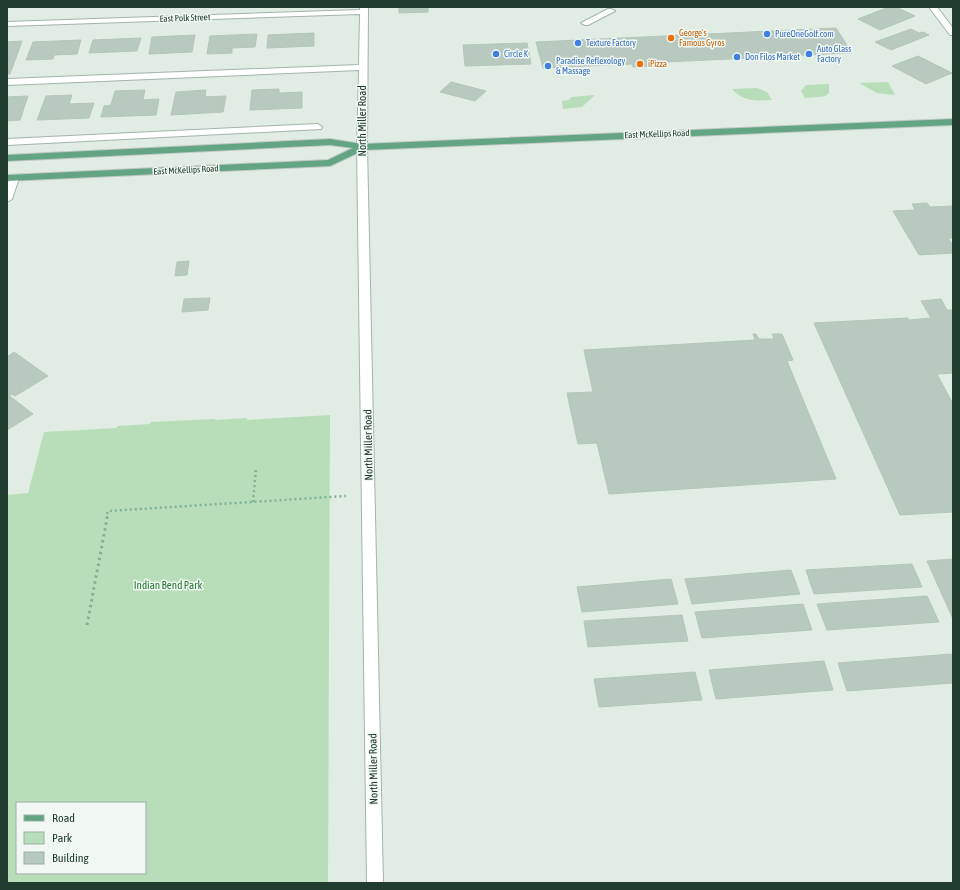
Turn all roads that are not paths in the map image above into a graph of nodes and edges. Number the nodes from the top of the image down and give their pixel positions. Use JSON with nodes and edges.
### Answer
{"nodes":[{"id":1,"x":933,"y":7,"type":"edge"},
{"id":2,"x":364,"y":10,"type":"edge"},
{"id":3,"x":611,"y":12,"type":"dead end"},
{"id":4,"x":585,"y":23,"type":"dead end"},
{"id":5,"x":7,"y":24,"type":"edge"},
{"id":6,"x":953,"y":34,"type":"edge"},
{"id":7,"x":363,"y":67,"type":"junction"},
{"id":8,"x":7,"y":82,"type":"edge"},
{"id":9,"x":953,"y":122,"type":"edge"},
{"id":10,"x":318,"y":127,"type":"dead end"},
{"id":11,"x":7,"y":142,"type":"edge"},
{"id":12,"x":362,"y":147,"type":"junction"},
{"id":13,"x":7,"y":158,"type":"edge"},
{"id":14,"x":10,"y":178,"type":"edge"},
{"id":15,"x":7,"y":199,"type":"edge"},
{"id":16,"x":375,"y":883,"type":"edge"}],
"edges":[{"from":1,"to":6,"type":"street"},
{"from":2,"to":5,"type":"street","name":"East Polk Street"},
{"from":2,"to":7,"type":"street","name":"North Miller Road"},
{"from":3,"to":4,"type":"street"},
{"from":7,"to":8,"type":"street"},
{"from":7,"to":12,"type":"street","name":"North Miller Road"},
{"from":9,"to":12,"type":"main road","name":"East McKellips Road"},
{"from":10,"to":11,"type":"street"},
{"from":12,"to":13,"type":"main road","name":"East McKellips Road"},
{"from":12,"to":14,"type":"main road","name":"East McKellips Road"},
{"from":12,"to":16,"type":"street","name":"North Miller Road"},
{"from":14,"to":15,"type":"street"}]}
